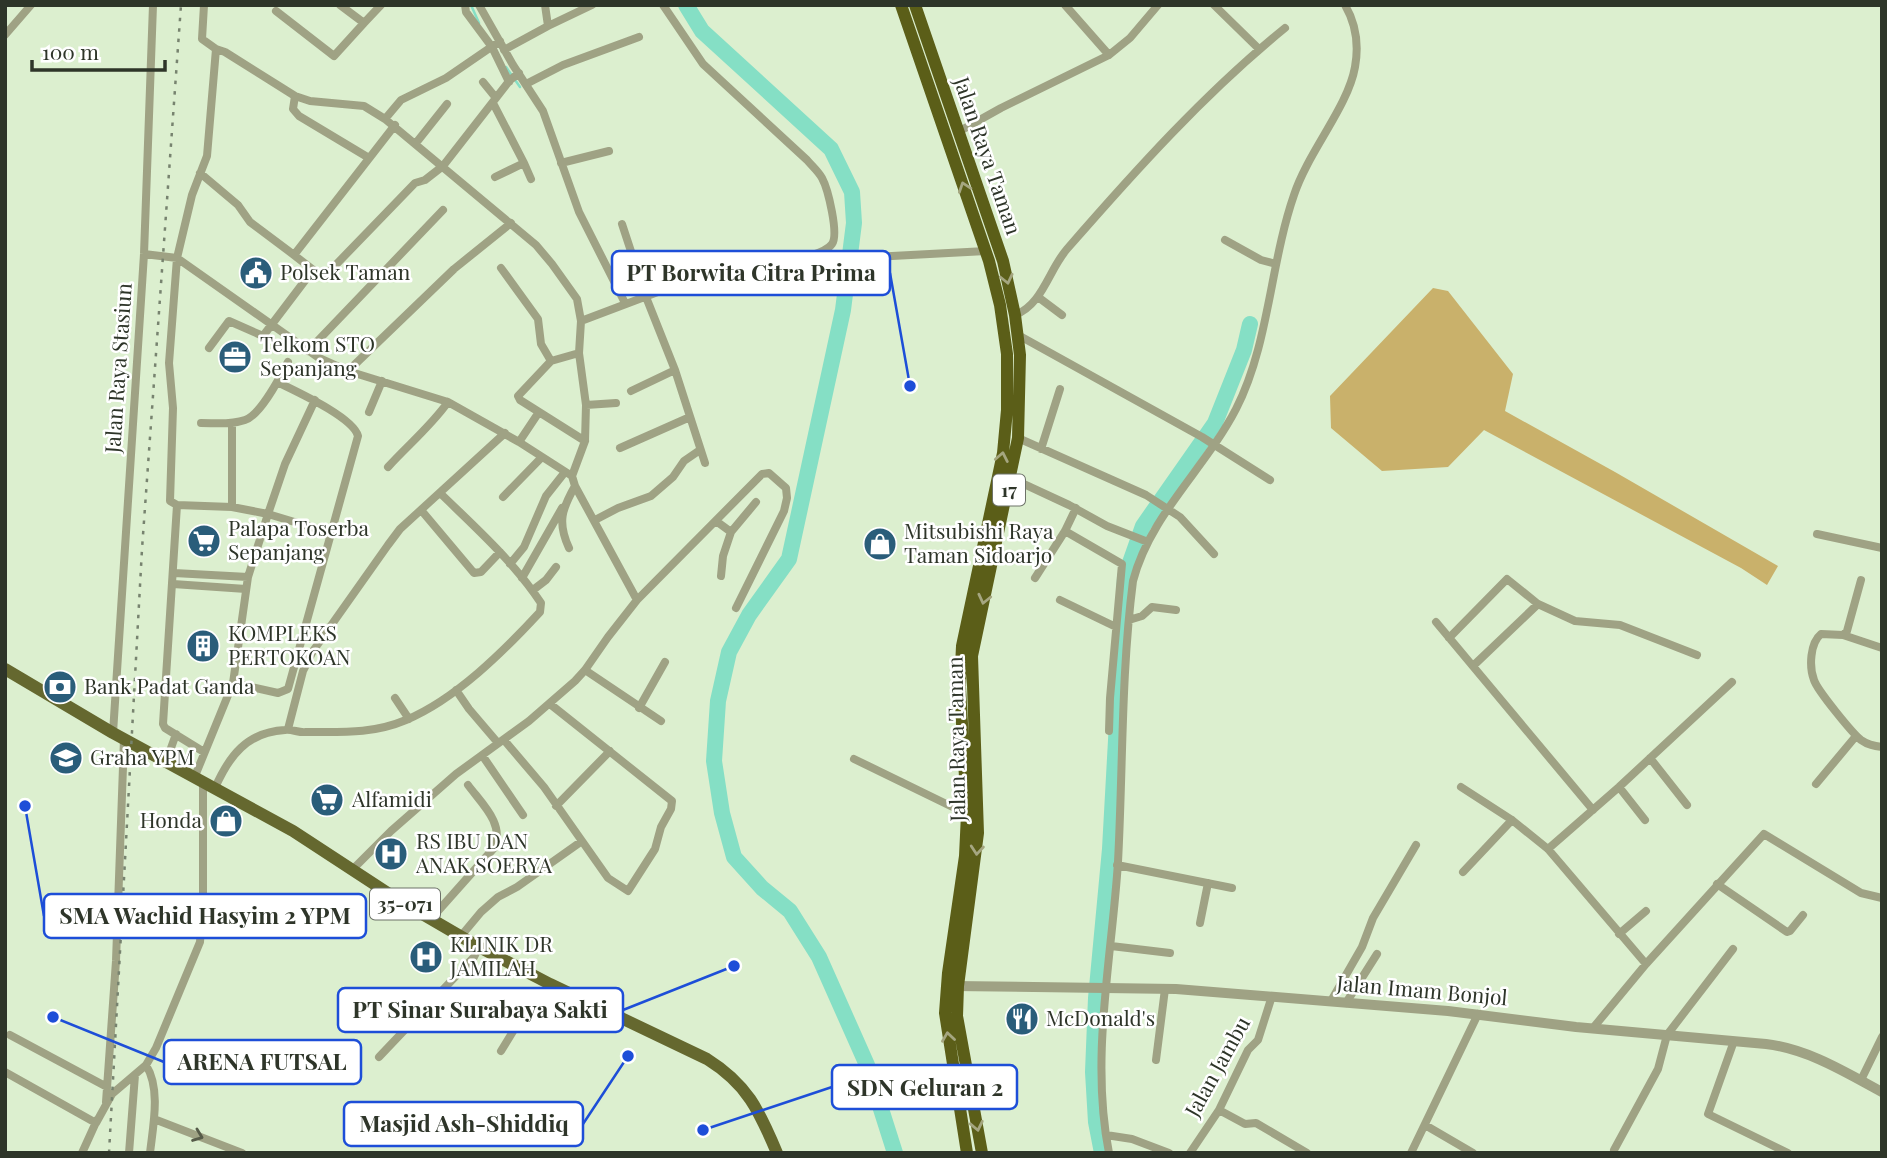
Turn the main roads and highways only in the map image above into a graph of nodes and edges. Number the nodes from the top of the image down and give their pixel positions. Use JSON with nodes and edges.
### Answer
{"nodes":[{"id":1,"x":901,"y":5,"type":"edge"},
{"id":2,"x":915,"y":5,"type":"edge"},
{"id":3,"x":5,"y":669,"type":"edge"},
{"id":4,"x":952,"y":986,"type":"junction"},
{"id":5,"x":777,"y":1153,"type":"edge"},
{"id":6,"x":967,"y":1153,"type":"edge"},
{"id":7,"x":982,"y":1153,"type":"edge"}],
"edges":[{"from":4,"to":1,"type":"highway","name":"Jalan Raya Taman","number":"17","one_way":true},
{"from":2,"to":4,"type":"highway","name":"Jalan Raya Taman","number":"17","one_way":true},
{"from":3,"to":5,"type":"main road","number":"35-071"},
{"from":6,"to":4,"type":"highway","name":"Jalan Raya Taman","number":"17","one_way":true},
{"from":4,"to":7,"type":"highway","name":"Jalan Raya Taman","number":"17","one_way":true}]}
